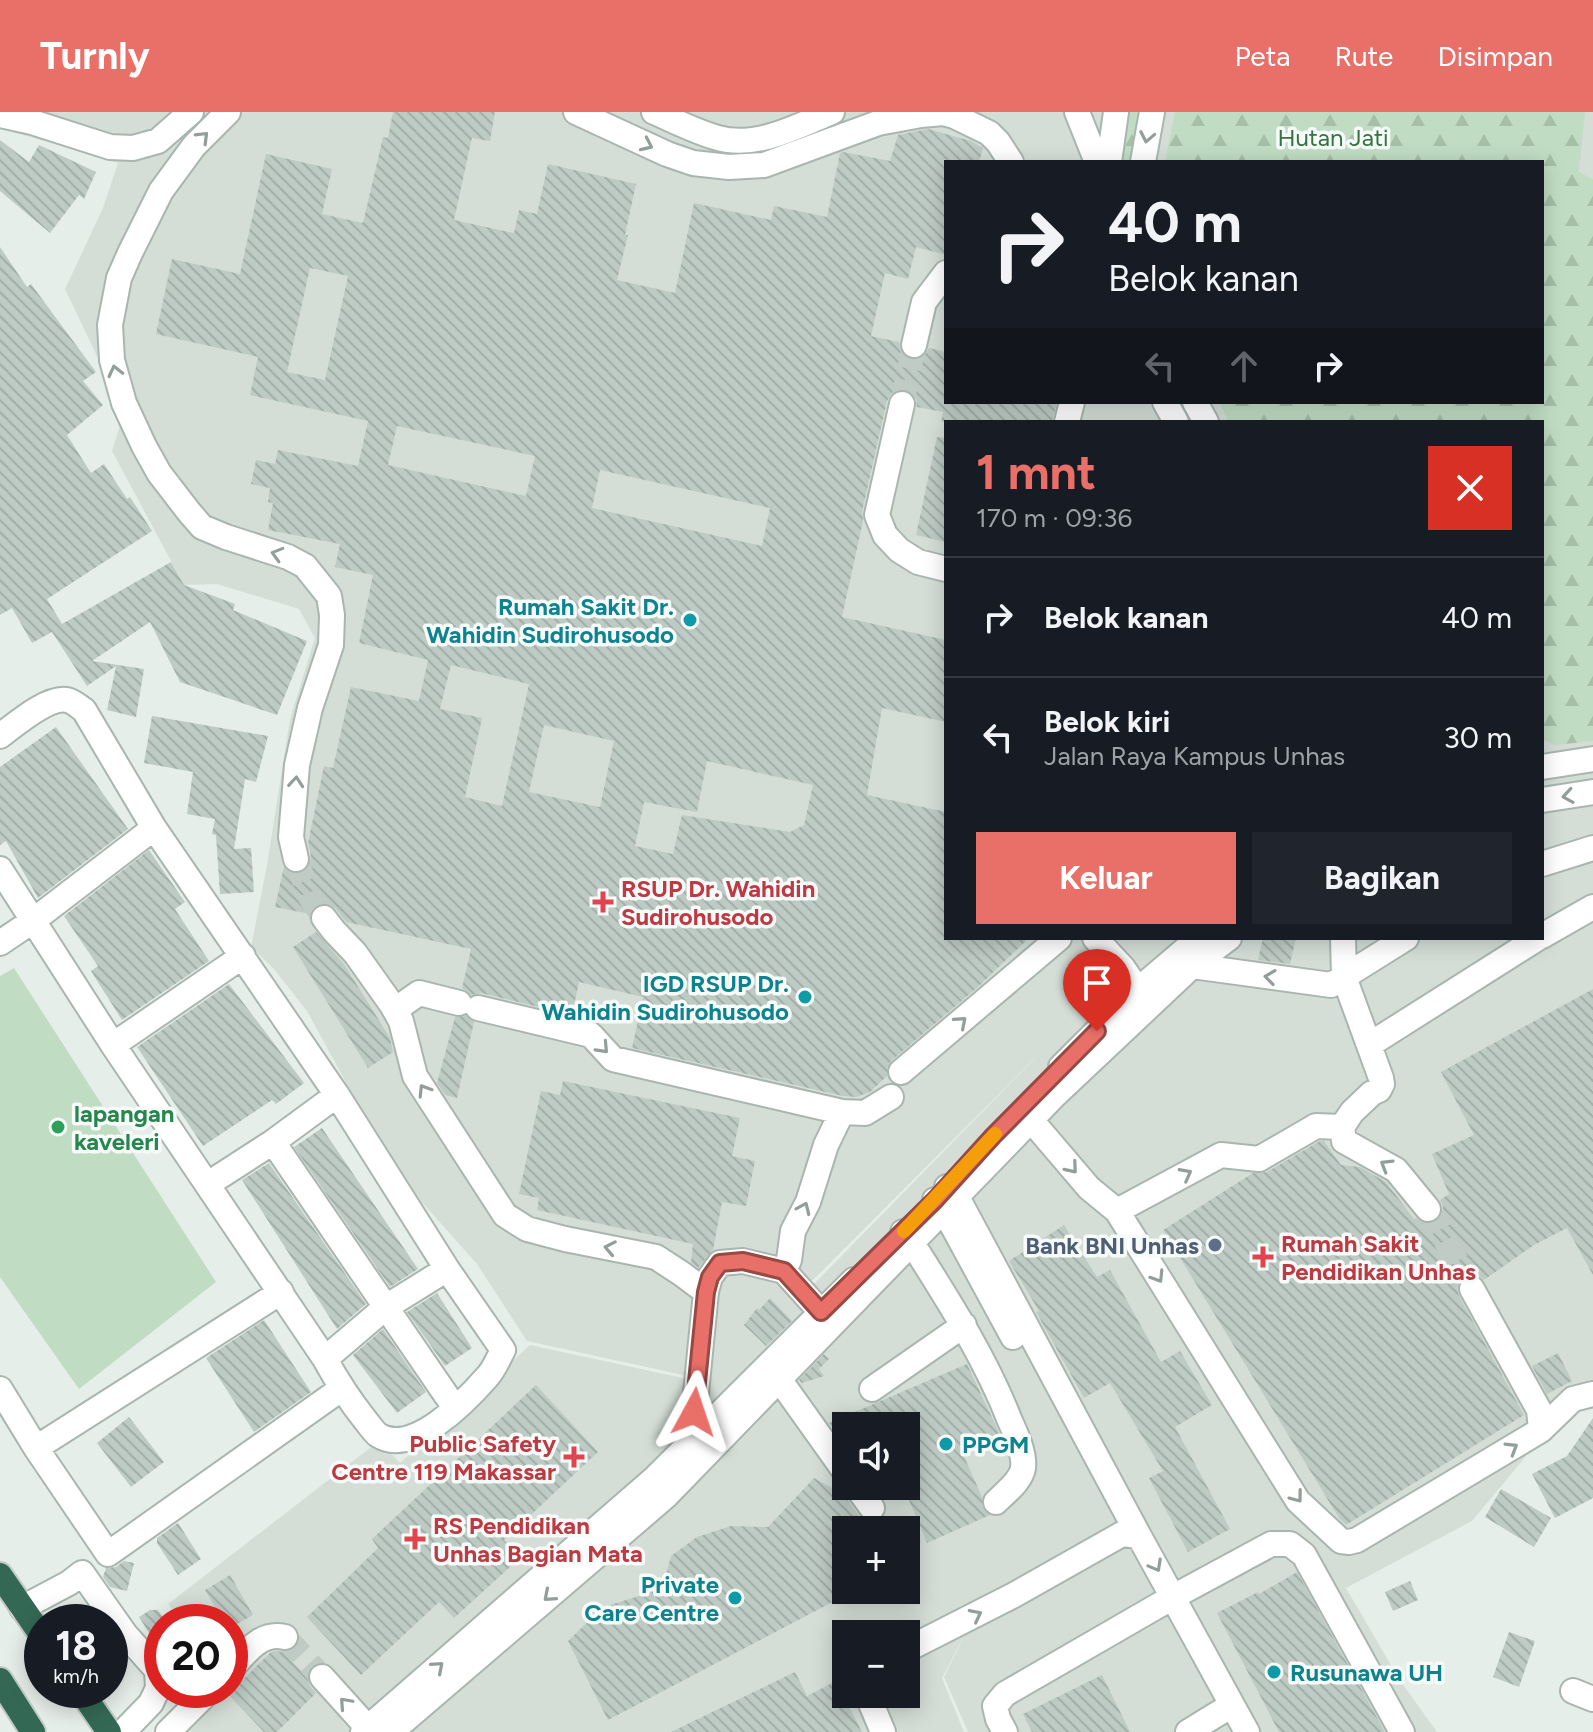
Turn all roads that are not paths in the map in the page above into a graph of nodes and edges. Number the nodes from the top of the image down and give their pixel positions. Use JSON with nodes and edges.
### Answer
{"nodes":[{"id":1,"x":191,"y":112,"type":"edge"},
{"id":2,"x":228,"y":112,"type":"edge"},
{"id":3,"x":576,"y":112,"type":"edge"},
{"id":4,"x":654,"y":112,"type":"edge"},
{"id":5,"x":832,"y":112,"type":"edge"},
{"id":6,"x":1077,"y":112,"type":"edge"},
{"id":7,"x":1116,"y":112,"type":"edge"},
{"id":8,"x":1152,"y":112,"type":"edge"},
{"id":9,"x":0,"y":115,"type":"edge"},
{"id":10,"x":1010,"y":160,"type":"edge"},
{"id":11,"x":1096,"y":160,"type":"edge"},
{"id":12,"x":1109,"y":160,"type":"edge"},
{"id":13,"x":1143,"y":160,"type":"edge"},
{"id":14,"x":944,"y":276,"type":"edge"},
{"id":15,"x":914,"y":345,"type":"tunnel mouth"},
{"id":16,"x":902,"y":404,"type":"tunnel mouth"},
{"id":17,"x":944,"y":568,"type":"edge"},
{"id":18,"x":0,"y":736,"type":"edge"},
{"id":19,"x":1544,"y":752,"type":"edge"},
{"id":20,"x":1593,"y":759,"type":"edge"},
{"id":21,"x":1567,"y":762,"type":"junction"},
{"id":22,"x":1544,"y":767,"type":"edge"},
{"id":23,"x":1593,"y":792,"type":"edge"},
{"id":24,"x":1544,"y":800,"type":"edge"},
{"id":25,"x":154,"y":828,"type":"junction"},
{"id":26,"x":1593,"y":848,"type":"edge"},
{"id":27,"x":296,"y":859,"type":"tunnel mouth"},
{"id":28,"x":1544,"y":863,"type":"edge"},
{"id":29,"x":0,"y":869,"type":"edge"},
{"id":30,"x":1593,"y":907,"type":"edge"},
{"id":31,"x":324,"y":918,"type":"tunnel mouth"},
{"id":32,"x":34,"y":920,"type":"junction"},
{"id":33,"x":1544,"y":935,"type":"edge"},
{"id":34,"x":1057,"y":940,"type":"edge"},
{"id":35,"x":1097,"y":940,"type":"edge"},
{"id":36,"x":1197,"y":940,"type":"edge"},
{"id":37,"x":1226,"y":940,"type":"edge"},
{"id":38,"x":1343,"y":940,"type":"edge"},
{"id":39,"x":1403,"y":940,"type":"edge"},
{"id":40,"x":1535,"y":940,"type":"edge"},
{"id":41,"x":0,"y":943,"type":"edge"},
{"id":42,"x":243,"y":956,"type":"junction"},
{"id":43,"x":1192,"y":966,"type":"junction"},
{"id":44,"x":1337,"y":981,"type":"junction"},
{"id":45,"x":1151,"y":987,"type":"junction"},
{"id":46,"x":395,"y":1010,"type":"junction"},
{"id":47,"x":113,"y":1045,"type":"junction"},
{"id":48,"x":1369,"y":1045,"type":"junction"},
{"id":49,"x":901,"y":1072,"type":"dead end"},
{"id":50,"x":1372,"y":1093,"type":"junction"},
{"id":51,"x":337,"y":1095,"type":"junction"},
{"id":52,"x":891,"y":1097,"type":"dead end"},
{"id":53,"x":842,"y":1112,"type":"junction"},
{"id":54,"x":1031,"y":1120,"type":"junction"},
{"id":55,"x":1342,"y":1127,"type":"junction"},
{"id":56,"x":273,"y":1142,"type":"junction"},
{"id":57,"x":208,"y":1184,"type":"junction"},
{"id":58,"x":946,"y":1198,"type":"junction"},
{"id":59,"x":1428,"y":1209,"type":"tunnel mouth"},
{"id":60,"x":1117,"y":1211,"type":"junction"},
{"id":61,"x":908,"y":1237,"type":"junction"},
{"id":62,"x":447,"y":1269,"type":"junction"},
{"id":63,"x":784,"y":1271,"type":"junction"},
{"id":64,"x":1472,"y":1289,"type":"tunnel mouth"},
{"id":65,"x":281,"y":1292,"type":"junction"},
{"id":66,"x":706,"y":1292,"type":"junction"},
{"id":67,"x":386,"y":1307,"type":"junction"},
{"id":68,"x":821,"y":1312,"type":"junction"},
{"id":69,"x":964,"y":1325,"type":"junction"},
{"id":70,"x":325,"y":1359,"type":"junction"},
{"id":71,"x":779,"y":1379,"type":"junction"},
{"id":72,"x":0,"y":1389,"type":"edge"},
{"id":73,"x":341,"y":1389,"type":"junction"},
{"id":74,"x":872,"y":1389,"type":"dead end"},
{"id":75,"x":1593,"y":1394,"type":"edge"},
{"id":76,"x":455,"y":1408,"type":"junction"},
{"id":77,"x":1541,"y":1430,"type":"junction"},
{"id":78,"x":691,"y":1443,"type":"junction"},
{"id":79,"x":36,"y":1448,"type":"junction"},
{"id":80,"x":832,"y":1453,"type":"edge"},
{"id":81,"x":675,"y":1472,"type":"junction"},
{"id":82,"x":866,"y":1500,"type":"edge"},
{"id":83,"x":996,"y":1502,"type":"dead end"},
{"id":84,"x":872,"y":1508,"type":"dead end"},
{"id":85,"x":1130,"y":1535,"type":"junction"},
{"id":86,"x":0,"y":1575,"type":"edge"},
{"id":87,"x":1173,"y":1597,"type":"junction"},
{"id":88,"x":22,"y":1608,"type":"junction"},
{"id":89,"x":24,"y":1611,"type":"edge"},
{"id":90,"x":285,"y":1637,"type":"dead end"},
{"id":91,"x":920,"y":1643,"type":"edge"},
{"id":92,"x":248,"y":1652,"type":"edge"},
{"id":93,"x":322,"y":1677,"type":"tunnel mouth"},
{"id":94,"x":0,"y":1680,"type":"edge"},
{"id":95,"x":88,"y":1708,"type":"edge"},
{"id":96,"x":192,"y":1708,"type":"edge"},
{"id":97,"x":873,"y":1708,"type":"edge"},
{"id":98,"x":1240,"y":1724,"type":"edge"},
{"id":99,"x":96,"y":1727,"type":"edge"},
{"id":100,"x":389,"y":1728,"type":"edge"},
{"id":101,"x":33,"y":1732,"type":"edge"},
{"id":102,"x":123,"y":1732,"type":"edge"},
{"id":103,"x":168,"y":1732,"type":"edge"},
{"id":104,"x":883,"y":1732,"type":"edge"},
{"id":105,"x":1005,"y":1732,"type":"edge"},
{"id":106,"x":1188,"y":1732,"type":"edge"},
{"id":107,"x":1402,"y":1732,"type":"edge"}],
"edges":[{"from":1,"to":9,"type":"street"},
{"from":27,"to":2,"type":"street","one_way":true},
{"from":3,"to":10,"type":"street","one_way":true},
{"from":4,"to":5,"type":"street"},
{"from":6,"to":11,"type":"street"},
{"from":7,"to":12,"type":"street"},
{"from":8,"to":13,"type":"street","one_way":true},
{"from":14,"to":15,"type":"street"},
{"from":16,"to":17,"type":"street"},
{"from":18,"to":25,"type":"street"},
{"from":19,"to":21,"type":"street"},
{"from":20,"to":21,"type":"street"},
{"from":21,"to":22,"type":"street"},
{"from":23,"to":24,"type":"street","one_way":true},
{"from":25,"to":32,"type":"street"},
{"from":25,"to":42,"type":"street"},
{"from":26,"to":28,"type":"street"},
{"from":29,"to":32,"type":"street"},
{"from":30,"to":33,"type":"street"},
{"from":31,"to":46,"type":"street"},
{"from":32,"to":41,"type":"street"},
{"from":32,"to":47,"type":"street"},
{"from":49,"to":34,"type":"street","one_way":true},
{"from":35,"to":45,"type":"street"},
{"from":36,"to":45,"type":"street"},
{"from":37,"to":43,"type":"street"},
{"from":38,"to":44,"type":"street"},
{"from":39,"to":44,"type":"street"},
{"from":40,"to":48,"type":"street"},
{"from":42,"to":47,"type":"street"},
{"from":42,"to":51,"type":"street"},
{"from":44,"to":43,"type":"street","one_way":true},
{"from":43,"to":45,"type":"street"},
{"from":44,"to":48,"type":"street"},
{"from":44,"to":50,"type":"street"},
{"from":45,"to":54,"type":"street"},
{"from":45,"to":58,"type":"street"},
{"from":46,"to":53,"type":"street","one_way":true},
{"from":66,"to":46,"type":"street","one_way":true},
{"from":47,"to":57,"type":"street"},
{"from":48,"to":50,"type":"street"},
{"from":50,"to":55,"type":"street"},
{"from":51,"to":56,"type":"street"},
{"from":51,"to":62,"type":"street"},
{"from":52,"to":53,"type":"street"},
{"from":63,"to":53,"type":"street","one_way":true},
{"from":54,"to":58,"type":"street"},
{"from":54,"to":60,"type":"street","one_way":true},
{"from":59,"to":55,"type":"street","one_way":true},
{"from":60,"to":55,"type":"street","one_way":true},
{"from":56,"to":57,"type":"street"},
{"from":56,"to":67,"type":"street"},
{"from":57,"to":65,"type":"street"},
{"from":58,"to":61,"type":"street"},
{"from":58,"to":85,"type":"street"},
{"from":60,"to":77,"type":"street","one_way":true},
{"from":61,"to":68,"type":"street"},
{"from":61,"to":69,"type":"street"},
{"from":61,"to":71,"type":"street"},
{"from":62,"to":67,"type":"street"},
{"from":62,"to":76,"type":"street"},
{"from":63,"to":66,"type":"street"},
{"from":63,"to":68,"type":"street"},
{"from":64,"to":77,"type":"street"},
{"from":65,"to":70,"type":"street"},
{"from":65,"to":79,"type":"street"},
{"from":66,"to":78,"type":"street"},
{"from":67,"to":70,"type":"street"},
{"from":67,"to":76,"type":"street"},
{"from":68,"to":78,"type":"street"},
{"from":69,"to":74,"type":"street"},
{"from":69,"to":83,"type":"street"},
{"from":70,"to":73,"type":"street"},
{"from":71,"to":80,"type":"street"},
{"from":71,"to":81,"type":"street"},
{"from":72,"to":79,"type":"street"},
{"from":73,"to":76,"type":"street"},
{"from":73,"to":79,"type":"street"},
{"from":75,"to":77,"type":"street"},
{"from":78,"to":81,"type":"street"},
{"from":100,"to":81,"type":"street","one_way":true},
{"from":81,"to":100,"type":"street","one_way":true},
{"from":82,"to":84,"type":"street"},
{"from":85,"to":87,"type":"street","one_way":true},
{"from":91,"to":85,"type":"street","one_way":true},
{"from":86,"to":88,"type":"highway"},
{"from":87,"to":98,"type":"street"},
{"from":87,"to":105,"type":"street"},
{"from":87,"to":107,"type":"street"},
{"from":88,"to":89,"type":"highway"},
{"from":88,"to":102,"type":"street"},
{"from":90,"to":92,"type":"street"},
{"from":100,"to":93,"type":"street","one_way":true},
{"from":94,"to":101,"type":"highway"},
{"from":95,"to":99,"type":"highway"},
{"from":96,"to":103,"type":"street"},
{"from":97,"to":104,"type":"street"},
{"from":98,"to":106,"type":"street"}]}
